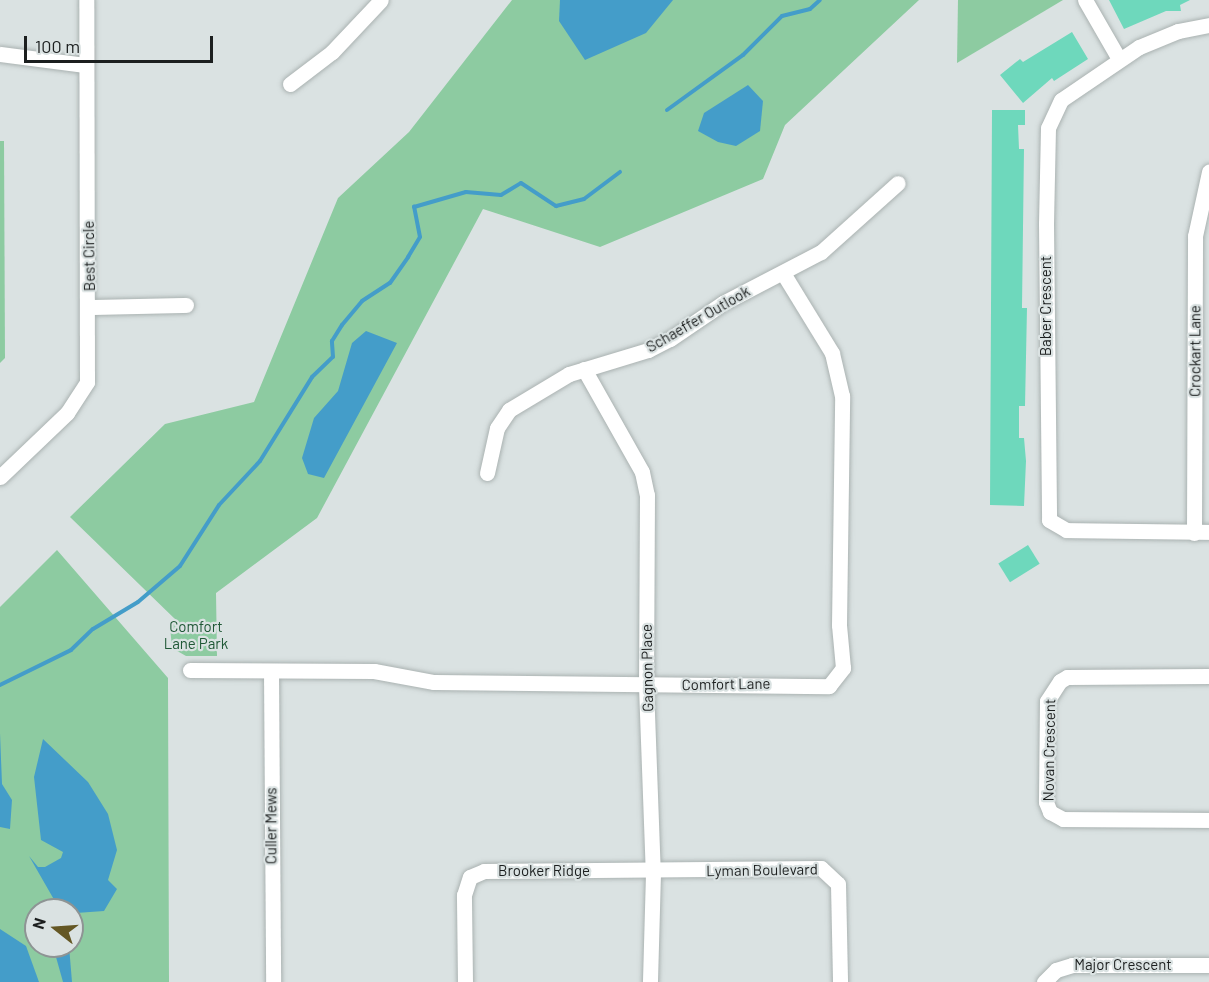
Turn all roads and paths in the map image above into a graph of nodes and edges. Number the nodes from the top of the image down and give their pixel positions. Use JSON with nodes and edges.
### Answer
{"nodes":[{"id":1,"x":86,"y":0,"type":"edge"},
{"id":2,"x":381,"y":0,"type":"edge"},
{"id":3,"x":1085,"y":0,"type":"edge"},
{"id":4,"x":1209,"y":25,"type":"edge"},
{"id":5,"x":0,"y":54,"type":"edge"},
{"id":6,"x":1119,"y":59,"type":"junction"},
{"id":7,"x":85,"y":65,"type":"junction"},
{"id":8,"x":290,"y":84,"type":"dead end"},
{"id":9,"x":1209,"y":172,"type":"edge"},
{"id":10,"x":898,"y":183,"type":"dead end"},
{"id":11,"x":783,"y":273,"type":"junction"},
{"id":12,"x":186,"y":305,"type":"dead end"},
{"id":13,"x":90,"y":307,"type":"junction"},
{"id":14,"x":584,"y":369,"type":"junction"},
{"id":15,"x":487,"y":473,"type":"dead end"},
{"id":16,"x":0,"y":477,"type":"edge"},
{"id":17,"x":1202,"y":532,"type":"edge"},
{"id":18,"x":190,"y":670,"type":"dead end"},
{"id":19,"x":271,"y":671,"type":"junction"},
{"id":20,"x":1209,"y":676,"type":"edge"},
{"id":21,"x":646,"y":686,"type":"junction"},
{"id":22,"x":1209,"y":820,"type":"edge"},
{"id":23,"x":652,"y":873,"type":"junction"},
{"id":24,"x":1209,"y":965,"type":"edge"},
{"id":25,"x":273,"y":982,"type":"edge"},
{"id":26,"x":465,"y":982,"type":"edge"},
{"id":27,"x":650,"y":982,"type":"edge"},
{"id":28,"x":840,"y":982,"type":"edge"},
{"id":29,"x":1044,"y":982,"type":"edge"}],
"edges":[{"from":1,"to":7,"type":"street","name":"Best Circle"},
{"from":2,"to":8,"type":"street"},
{"from":3,"to":6,"type":"street"},
{"from":4,"to":6,"type":"street","name":"Baber Crescent"},
{"from":5,"to":7,"type":"street"},
{"from":6,"to":17,"type":"street","name":"Baber Crescent"},
{"from":7,"to":13,"type":"street","name":"Best Circle"},
{"from":9,"to":17,"type":"street","name":"Crockart Lane"},
{"from":10,"to":11,"type":"street","name":"Schaeffer Outlook"},
{"from":11,"to":14,"type":"street","name":"Schaeffer Outlook"},
{"from":11,"to":21,"type":"street","name":"Comfort Lane"},
{"from":12,"to":13,"type":"street"},
{"from":13,"to":16,"type":"street","name":"Best Circle"},
{"from":14,"to":15,"type":"street","name":"Schaeffer Outlook"},
{"from":14,"to":21,"type":"street","name":"Gagnon Place"},
{"from":18,"to":19,"type":"street","name":"Comfort Lane"},
{"from":19,"to":21,"type":"street","name":"Comfort Lane"},
{"from":19,"to":25,"type":"street","name":"Culler Mews"},
{"from":20,"to":22,"type":"street","name":"Novan Crescent"},
{"from":21,"to":23,"type":"street","name":"Gagnon Place"},
{"from":23,"to":26,"type":"street","name":"Brooker Ridge"},
{"from":23,"to":27,"type":"street","name":"Gagnon Place"},
{"from":23,"to":28,"type":"street","name":"Lyman Boulevard"},
{"from":24,"to":29,"type":"street","name":"Major Crescent"}]}
